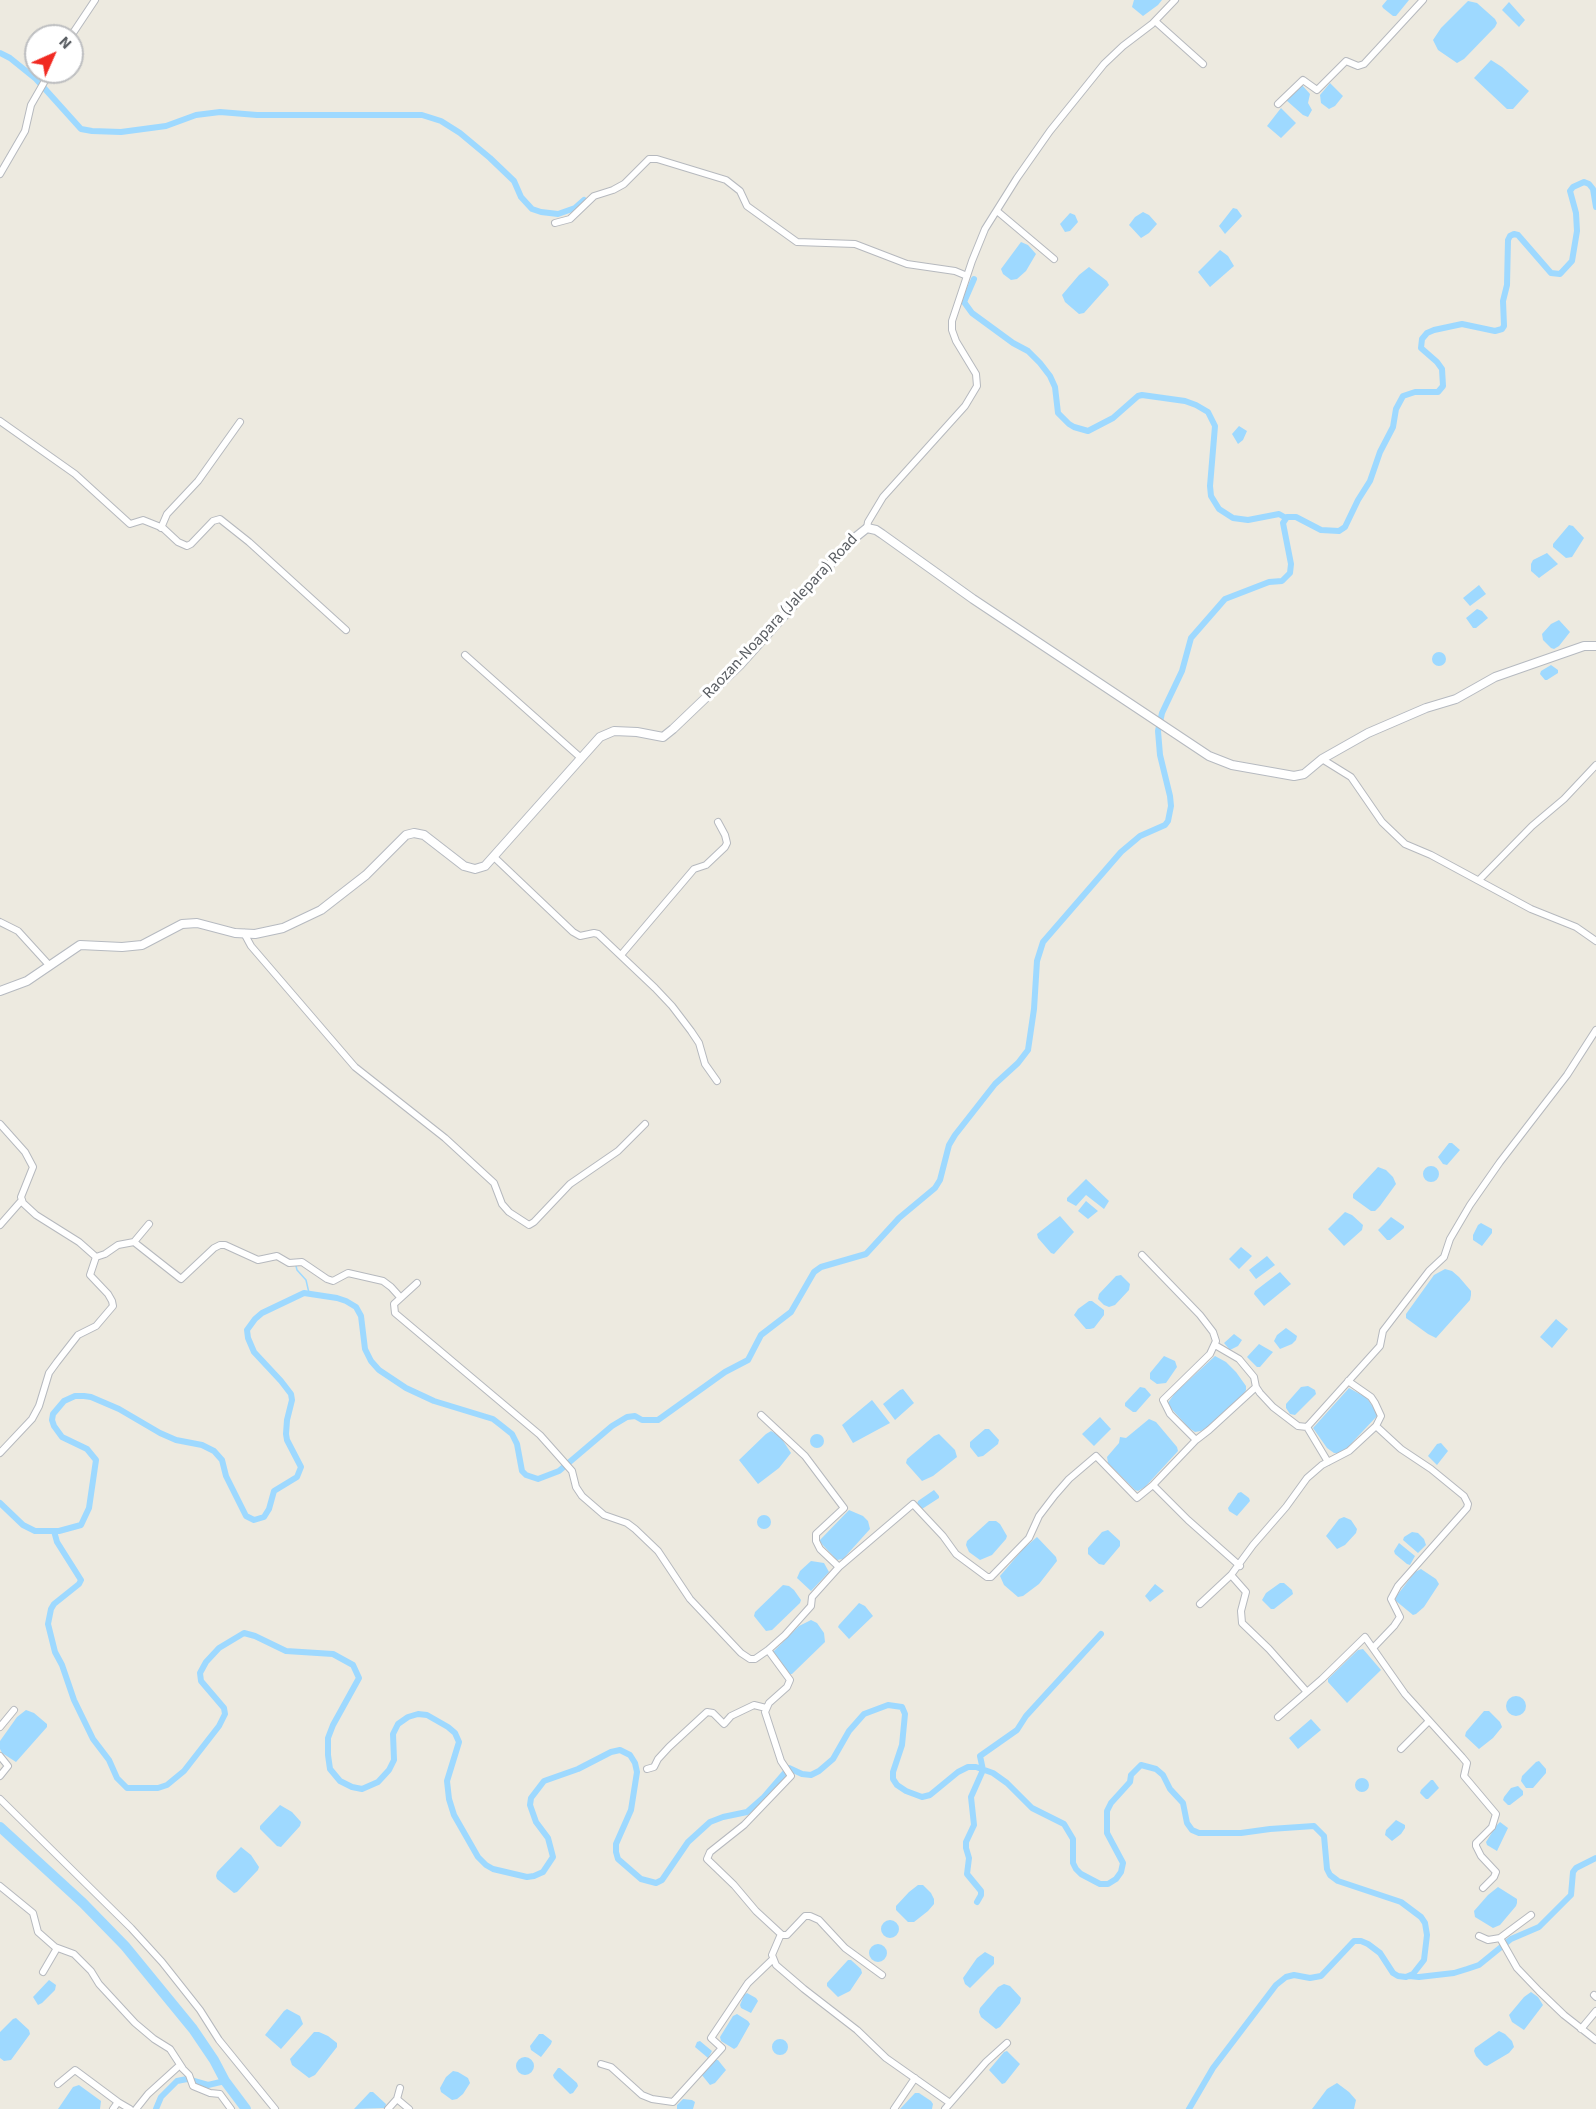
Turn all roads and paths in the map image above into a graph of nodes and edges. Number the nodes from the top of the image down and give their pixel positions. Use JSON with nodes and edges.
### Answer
{"nodes":[{"id":1,"x":95,"y":0,"type":"edge"},
{"id":2,"x":1175,"y":0,"type":"edge"},
{"id":3,"x":1423,"y":0,"type":"edge"},
{"id":4,"x":1155,"y":21,"type":"junction"},
{"id":5,"x":79,"y":24,"type":"edge"},
{"id":6,"x":1203,"y":64,"type":"dead end"},
{"id":7,"x":43,"y":84,"type":"edge"},
{"id":8,"x":1278,"y":104,"type":"dead end"},
{"id":9,"x":0,"y":174,"type":"edge"},
{"id":10,"x":997,"y":211,"type":"junction"},
{"id":11,"x":555,"y":223,"type":"dead end"},
{"id":12,"x":1054,"y":259,"type":"dead end"},
{"id":13,"x":967,"y":276,"type":"junction"},
{"id":14,"x":0,"y":421,"type":"edge"},
{"id":15,"x":240,"y":422,"type":"dead end"},
{"id":16,"x":161,"y":528,"type":"junction"},
{"id":17,"x":867,"y":528,"type":"junction"},
{"id":18,"x":346,"y":630,"type":"dead end"},
{"id":19,"x":1596,"y":646,"type":"edge"},
{"id":20,"x":465,"y":655,"type":"dead end"},
{"id":21,"x":582,"y":758,"type":"junction"},
{"id":22,"x":1322,"y":759,"type":"junction"},
{"id":23,"x":1596,"y":765,"type":"edge"},
{"id":24,"x":718,"y":822,"type":"dead end"},
{"id":25,"x":494,"y":857,"type":"junction"},
{"id":26,"x":1479,"y":880,"type":"junction"},
{"id":27,"x":0,"y":922,"type":"edge"},
{"id":28,"x":244,"y":933,"type":"junction"},
{"id":29,"x":1596,"y":941,"type":"edge"},
{"id":30,"x":621,"y":955,"type":"junction"},
{"id":31,"x":49,"y":965,"type":"junction"},
{"id":32,"x":0,"y":991,"type":"edge"},
{"id":33,"x":1596,"y":1030,"type":"edge"},
{"id":34,"x":717,"y":1081,"type":"dead end"},
{"id":35,"x":0,"y":1124,"type":"edge"},
{"id":36,"x":645,"y":1124,"type":"dead end"},
{"id":37,"x":22,"y":1200,"type":"junction"},
{"id":38,"x":149,"y":1224,"type":"dead end"},
{"id":39,"x":0,"y":1225,"type":"edge"},
{"id":40,"x":134,"y":1242,"type":"junction"},
{"id":41,"x":1142,"y":1255,"type":"dead end"},
{"id":42,"x":96,"y":1257,"type":"junction"},
{"id":43,"x":417,"y":1283,"type":"dead end"},
{"id":44,"x":400,"y":1297,"type":"junction"},
{"id":45,"x":1215,"y":1346,"type":"junction"},
{"id":46,"x":1348,"y":1381,"type":"junction"},
{"id":47,"x":1256,"y":1387,"type":"junction"},
{"id":48,"x":761,"y":1415,"type":"dead end"},
{"id":49,"x":1376,"y":1426,"type":"junction"},
{"id":50,"x":1307,"y":1427,"type":"junction"},
{"id":51,"x":1196,"y":1440,"type":"junction"},
{"id":52,"x":0,"y":1453,"type":"edge"},
{"id":53,"x":1328,"y":1462,"type":"junction"},
{"id":54,"x":1153,"y":1485,"type":"junction"},
{"id":55,"x":1239,"y":1566,"type":"junction"},
{"id":56,"x":839,"y":1567,"type":"junction"},
{"id":57,"x":1231,"y":1575,"type":"junction"},
{"id":58,"x":1200,"y":1604,"type":"dead end"},
{"id":59,"x":1373,"y":1648,"type":"junction"},
{"id":60,"x":768,"y":1650,"type":"junction"},
{"id":61,"x":1307,"y":1692,"type":"junction"},
{"id":62,"x":766,"y":1708,"type":"junction"},
{"id":63,"x":14,"y":1710,"type":"dead end"},
{"id":64,"x":1278,"y":1718,"type":"dead end"},
{"id":65,"x":1429,"y":1721,"type":"junction"},
{"id":66,"x":0,"y":1727,"type":"edge"},
{"id":67,"x":1401,"y":1749,"type":"dead end"},
{"id":68,"x":0,"y":1755,"type":"edge"},
{"id":69,"x":647,"y":1769,"type":"dead end"},
{"id":70,"x":0,"y":1776,"type":"edge"},
{"id":71,"x":0,"y":1799,"type":"edge"},
{"id":72,"x":0,"y":1886,"type":"edge"},
{"id":73,"x":1483,"y":1888,"type":"dead end"},
{"id":74,"x":1531,"y":1915,"type":"dead end"},
{"id":75,"x":781,"y":1934,"type":"junction"},
{"id":76,"x":1479,"y":1936,"type":"dead end"},
{"id":77,"x":1501,"y":1939,"type":"junction"},
{"id":78,"x":57,"y":1948,"type":"junction"},
{"id":79,"x":772,"y":1960,"type":"junction"},
{"id":80,"x":43,"y":1972,"type":"dead end"},
{"id":81,"x":882,"y":1975,"type":"dead end"},
{"id":82,"x":1596,"y":2012,"type":"edge"},
{"id":83,"x":1581,"y":2029,"type":"junction"},
{"id":84,"x":1596,"y":2040,"type":"edge"},
{"id":85,"x":1007,"y":2043,"type":"dead end"},
{"id":86,"x":601,"y":2064,"type":"dead end"},
{"id":87,"x":180,"y":2065,"type":"junction"},
{"id":88,"x":915,"y":2078,"type":"junction"},
{"id":89,"x":58,"y":2084,"type":"dead end"},
{"id":90,"x":400,"y":2088,"type":"dead end"},
{"id":91,"x":397,"y":2099,"type":"junction"},
{"id":92,"x":118,"y":2102,"type":"junction"},
{"id":93,"x":950,"y":2103,"type":"junction"},
{"id":94,"x":113,"y":2109,"type":"edge"},
{"id":95,"x":130,"y":2109,"type":"edge"},
{"id":96,"x":136,"y":2109,"type":"edge"},
{"id":97,"x":231,"y":2109,"type":"edge"},
{"id":98,"x":275,"y":2109,"type":"edge"},
{"id":99,"x":388,"y":2109,"type":"edge"},
{"id":100,"x":409,"y":2109,"type":"edge"},
{"id":101,"x":894,"y":2109,"type":"edge"},
{"id":102,"x":945,"y":2109,"type":"edge"}],
"edges":[{"from":1,"to":5,"type":"street"},
{"from":2,"to":4,"type":"street"},
{"from":3,"to":8,"type":"street"},
{"from":4,"to":6,"type":"street"},
{"from":4,"to":10,"type":"street"},
{"from":7,"to":9,"type":"street"},
{"from":10,"to":12,"type":"street"},
{"from":10,"to":13,"type":"street"},
{"from":11,"to":13,"type":"street"},
{"from":13,"to":17,"type":"street"},
{"from":14,"to":16,"type":"street"},
{"from":15,"to":16,"type":"street"},
{"from":16,"to":18,"type":"street"},
{"from":17,"to":21,"type":"main road","name":"Raozan-Noapara (Jalepara) Road"},
{"from":17,"to":22,"type":"main road","name":"Raozan-Noapara (Jalepara) Road"},
{"from":19,"to":22,"type":"main road","name":"Raozan-Noapara (Jalepara) Road"},
{"from":20,"to":21,"type":"street"},
{"from":21,"to":25,"type":"main road","name":"Raozan-Noapara (Jalepara) Road"},
{"from":22,"to":26,"type":"street"},
{"from":23,"to":26,"type":"street"},
{"from":24,"to":30,"type":"street"},
{"from":25,"to":28,"type":"main road","name":"Raozan-Noapara (Jalepara) Road"},
{"from":25,"to":30,"type":"street"},
{"from":26,"to":29,"type":"street"},
{"from":27,"to":31,"type":"street"},
{"from":28,"to":31,"type":"main road","name":"Raozan-Noapara (Jalepara) Road"},
{"from":28,"to":36,"type":"street"},
{"from":30,"to":34,"type":"street"},
{"from":31,"to":32,"type":"main road","name":"Raozan-Noapara (Jalepara) Road"},
{"from":33,"to":46,"type":"street"},
{"from":35,"to":37,"type":"street"},
{"from":37,"to":39,"type":"street"},
{"from":37,"to":42,"type":"street"},
{"from":38,"to":40,"type":"street"},
{"from":40,"to":42,"type":"street"},
{"from":40,"to":44,"type":"street"},
{"from":41,"to":45,"type":"street"},
{"from":42,"to":52,"type":"street"},
{"from":43,"to":44,"type":"street"},
{"from":44,"to":60,"type":"street"},
{"from":45,"to":47,"type":"street"},
{"from":45,"to":51,"type":"street"},
{"from":46,"to":49,"type":"street"},
{"from":46,"to":50,"type":"street"},
{"from":47,"to":50,"type":"street"},
{"from":47,"to":51,"type":"street"},
{"from":48,"to":56,"type":"street"},
{"from":49,"to":53,"type":"street"},
{"from":49,"to":59,"type":"street"},
{"from":50,"to":53,"type":"street"},
{"from":51,"to":54,"type":"street"},
{"from":53,"to":55,"type":"street"},
{"from":54,"to":55,"type":"street"},
{"from":54,"to":56,"type":"street"},
{"from":55,"to":57,"type":"street"},
{"from":56,"to":60,"type":"street"},
{"from":57,"to":58,"type":"street"},
{"from":57,"to":61,"type":"street"},
{"from":59,"to":61,"type":"street"},
{"from":59,"to":65,"type":"street"},
{"from":60,"to":62,"type":"street"},
{"from":61,"to":64,"type":"street"},
{"from":62,"to":69,"type":"street"},
{"from":62,"to":75,"type":"street"},
{"from":63,"to":66,"type":"street"},
{"from":65,"to":67,"type":"street"},
{"from":65,"to":73,"type":"street"},
{"from":68,"to":70,"type":"street"},
{"from":71,"to":98,"type":"street"},
{"from":72,"to":78,"type":"street"},
{"from":74,"to":77,"type":"street"},
{"from":75,"to":79,"type":"street"},
{"from":75,"to":81,"type":"street"},
{"from":76,"to":77,"type":"street"},
{"from":77,"to":83,"type":"street"},
{"from":78,"to":80,"type":"street"},
{"from":78,"to":87,"type":"street"},
{"from":79,"to":86,"type":"street"},
{"from":79,"to":88,"type":"street"},
{"from":82,"to":83,"type":"street"},
{"from":83,"to":84,"type":"street"},
{"from":85,"to":93,"type":"street"},
{"from":87,"to":96,"type":"street"},
{"from":87,"to":97,"type":"street"},
{"from":88,"to":93,"type":"street"},
{"from":88,"to":101,"type":"street"},
{"from":89,"to":92,"type":"street"},
{"from":90,"to":91,"type":"street"},
{"from":91,"to":99,"type":"street"},
{"from":91,"to":100,"type":"street"},
{"from":92,"to":94,"type":"street"},
{"from":92,"to":95,"type":"street"},
{"from":93,"to":102,"type":"street"}]}
